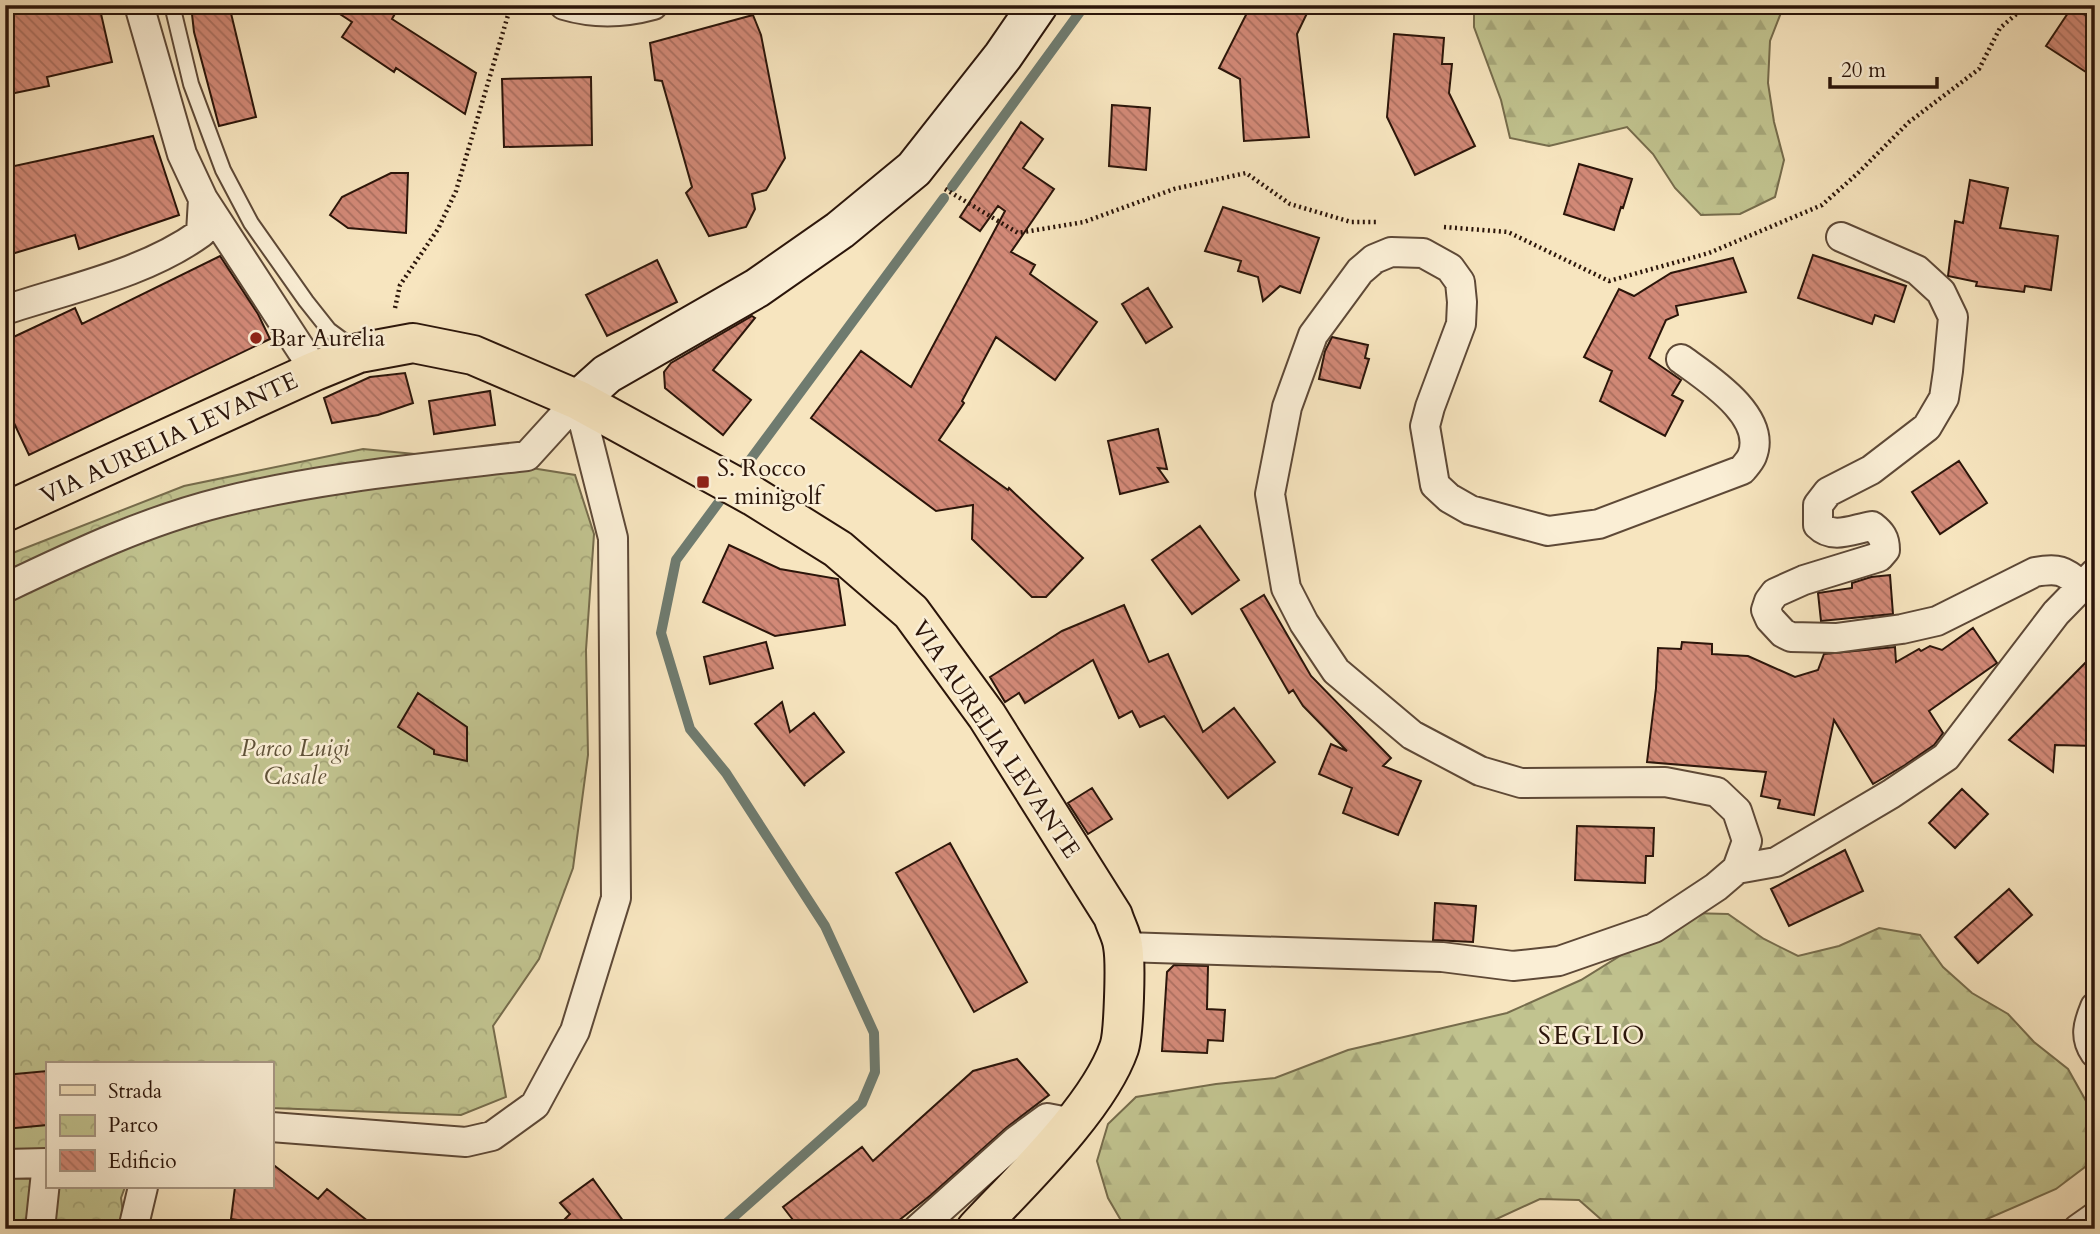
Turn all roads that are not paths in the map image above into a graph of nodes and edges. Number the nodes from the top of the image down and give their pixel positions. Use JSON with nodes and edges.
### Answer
{"nodes":[{"id":1,"x":139,"y":5,"type":"edge"},
{"id":2,"x":172,"y":5,"type":"edge"},
{"id":3,"x":564,"y":5,"type":"edge"},
{"id":4,"x":653,"y":5,"type":"edge"},
{"id":5,"x":1038,"y":5,"type":"edge"},
{"id":6,"x":202,"y":199,"type":"junction"},
{"id":7,"x":1841,"y":237,"type":"dead end"},
{"id":8,"x":5,"y":310,"type":"edge"},
{"id":9,"x":359,"y":353,"type":"junction"},
{"id":10,"x":1681,"y":359,"type":"dead end"},
{"id":11,"x":315,"y":371,"type":"junction"},
{"id":12,"x":578,"y":400,"type":"junction"},
{"id":13,"x":5,"y":512,"type":"edge"},
{"id":14,"x":2088,"y":579,"type":"edge"},
{"id":15,"x":5,"y":588,"type":"edge"},
{"id":16,"x":1737,"y":869,"type":"junction"},
{"id":17,"x":1124,"y":947,"type":"junction"},
{"id":18,"x":2095,"y":1007,"type":"edge"},
{"id":19,"x":2095,"y":1053,"type":"edge"},
{"id":20,"x":1073,"y":1123,"type":"junction"},
{"id":21,"x":273,"y":1127,"type":"edge"},
{"id":22,"x":46,"y":1163,"type":"edge"},
{"id":23,"x":5,"y":1164,"type":"edge"},
{"id":24,"x":46,"y":1172,"type":"edge"},
{"id":25,"x":143,"y":1188,"type":"edge"},
{"id":26,"x":2095,"y":1217,"type":"edge"},
{"id":27,"x":134,"y":1226,"type":"edge"},
{"id":28,"x":40,"y":1229,"type":"edge"},
{"id":29,"x":918,"y":1229,"type":"edge"},
{"id":30,"x":976,"y":1229,"type":"edge"},
{"id":31,"x":2078,"y":1229,"type":"edge"}],
"edges":[{"from":1,"to":6,"type":"street"},
{"from":2,"to":9,"type":"lane"},
{"from":3,"to":4,"type":"street"},
{"from":5,"to":12,"type":"street"},
{"from":6,"to":8,"type":"street"},
{"from":6,"to":11,"type":"street"},
{"from":7,"to":14,"type":"street"},
{"from":9,"to":11,"type":"main road","name":"VIA AURELIA LEVANTE"},
{"from":9,"to":12,"type":"main road","name":"VIA AURELIA LEVANTE"},
{"from":10,"to":16,"type":"street"},
{"from":11,"to":13,"type":"main road","name":"VIA AURELIA LEVANTE"},
{"from":12,"to":15,"type":"street"},
{"from":12,"to":17,"type":"main road","name":"VIA AURELIA LEVANTE"},
{"from":12,"to":21,"type":"street"},
{"from":14,"to":16,"type":"street"},
{"from":16,"to":17,"type":"street"},
{"from":17,"to":20,"type":"main road","name":"VIA AURELIA LEVANTE"},
{"from":18,"to":19,"type":"street"},
{"from":20,"to":29,"type":"street"},
{"from":20,"to":30,"type":"main road","name":"VIA AURELIA LEVANTE"},
{"from":22,"to":23,"type":"street"},
{"from":24,"to":28,"type":"street"},
{"from":25,"to":27,"type":"street"},
{"from":26,"to":31,"type":"street"}]}
